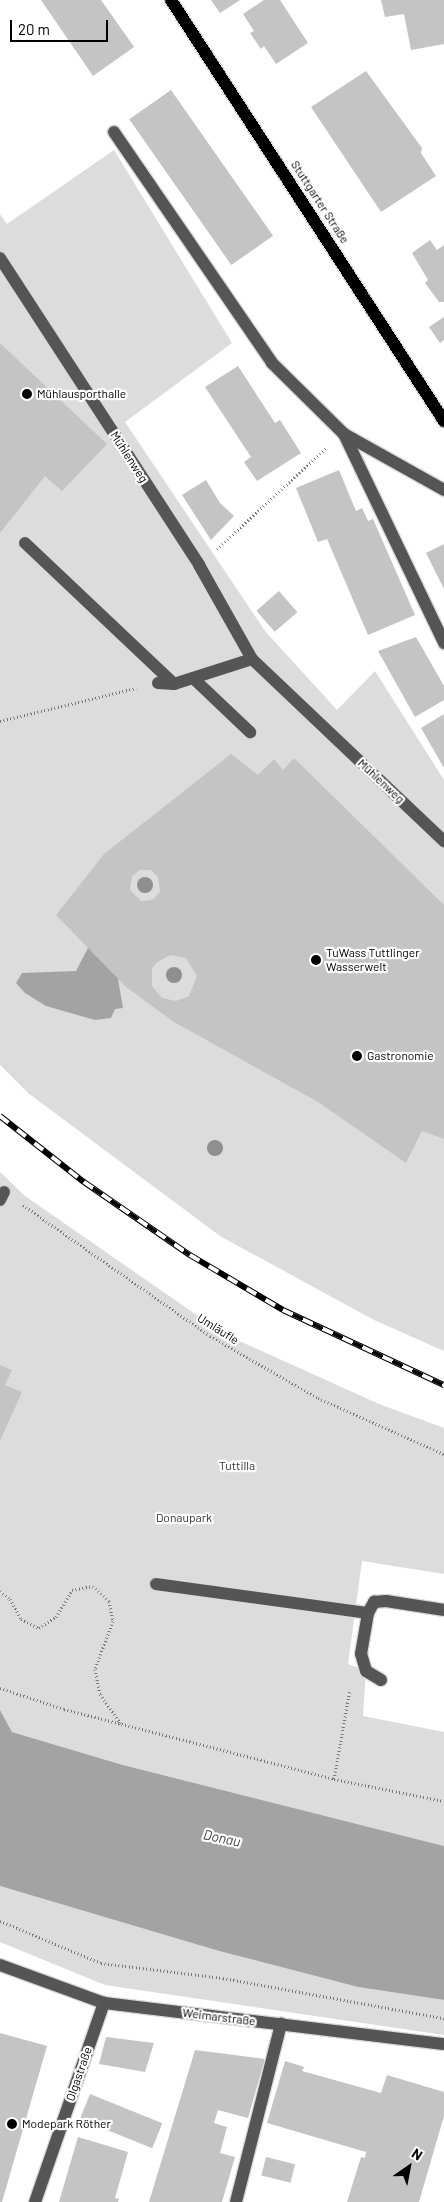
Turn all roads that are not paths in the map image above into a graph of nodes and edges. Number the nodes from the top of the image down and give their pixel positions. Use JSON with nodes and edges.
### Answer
{"nodes":[{"id":1,"x":171,"y":0,"type":"edge"},
{"id":2,"x":114,"y":132,"type":"dead end"},
{"id":3,"x":0,"y":258,"type":"edge"},
{"id":4,"x":444,"y":421,"type":"edge"},
{"id":5,"x":346,"y":437,"type":"junction"},
{"id":6,"x":444,"y":490,"type":"edge"},
{"id":7,"x":25,"y":543,"type":"dead end"},
{"id":8,"x":444,"y":643,"type":"edge"},
{"id":9,"x":252,"y":659,"type":"junction"},
{"id":10,"x":193,"y":678,"type":"junction"},
{"id":11,"x":158,"y":683,"type":"road end"},
{"id":12,"x":174,"y":684,"type":"junction"},
{"id":13,"x":250,"y":732,"type":"dead end"},
{"id":14,"x":444,"y":841,"type":"edge"},
{"id":15,"x":156,"y":1584,"type":"dead end"},
{"id":16,"x":444,"y":1610,"type":"edge"},
{"id":17,"x":368,"y":1614,"type":"junction"},
{"id":18,"x":381,"y":1680,"type":"dead end"},
{"id":19,"x":0,"y":1965,"type":"edge"},
{"id":20,"x":104,"y":2003,"type":"junction"},
{"id":21,"x":281,"y":2024,"type":"junction"},
{"id":22,"x":444,"y":2044,"type":"edge"},
{"id":23,"x":35,"y":2202,"type":"edge"},
{"id":24,"x":236,"y":2202,"type":"edge"}],
"edges":[{"from":1,"to":4,"type":"main road","name":"Stuttgarter Straße"},
{"from":2,"to":5,"type":"street"},
{"from":3,"to":9,"type":"street","name":"Mühlenweg"},
{"from":5,"to":6,"type":"street"},
{"from":5,"to":8,"type":"street"},
{"from":7,"to":12,"type":"street"},
{"from":9,"to":10,"type":"street"},
{"from":9,"to":14,"type":"street","name":"Mühlenweg"},
{"from":10,"to":12,"type":"street"},
{"from":10,"to":13,"type":"street"},
{"from":11,"to":12,"type":"street"},
{"from":15,"to":17,"type":"street"},
{"from":16,"to":17,"type":"street"},
{"from":17,"to":18,"type":"street"},
{"from":19,"to":20,"type":"street","name":"Weimarstraße"},
{"from":20,"to":21,"type":"street","name":"Weimarstraße"},
{"from":20,"to":23,"type":"street","name":"Olgastraße"},
{"from":21,"to":22,"type":"street","name":"Weimarstraße"},
{"from":21,"to":24,"type":"street"}]}
